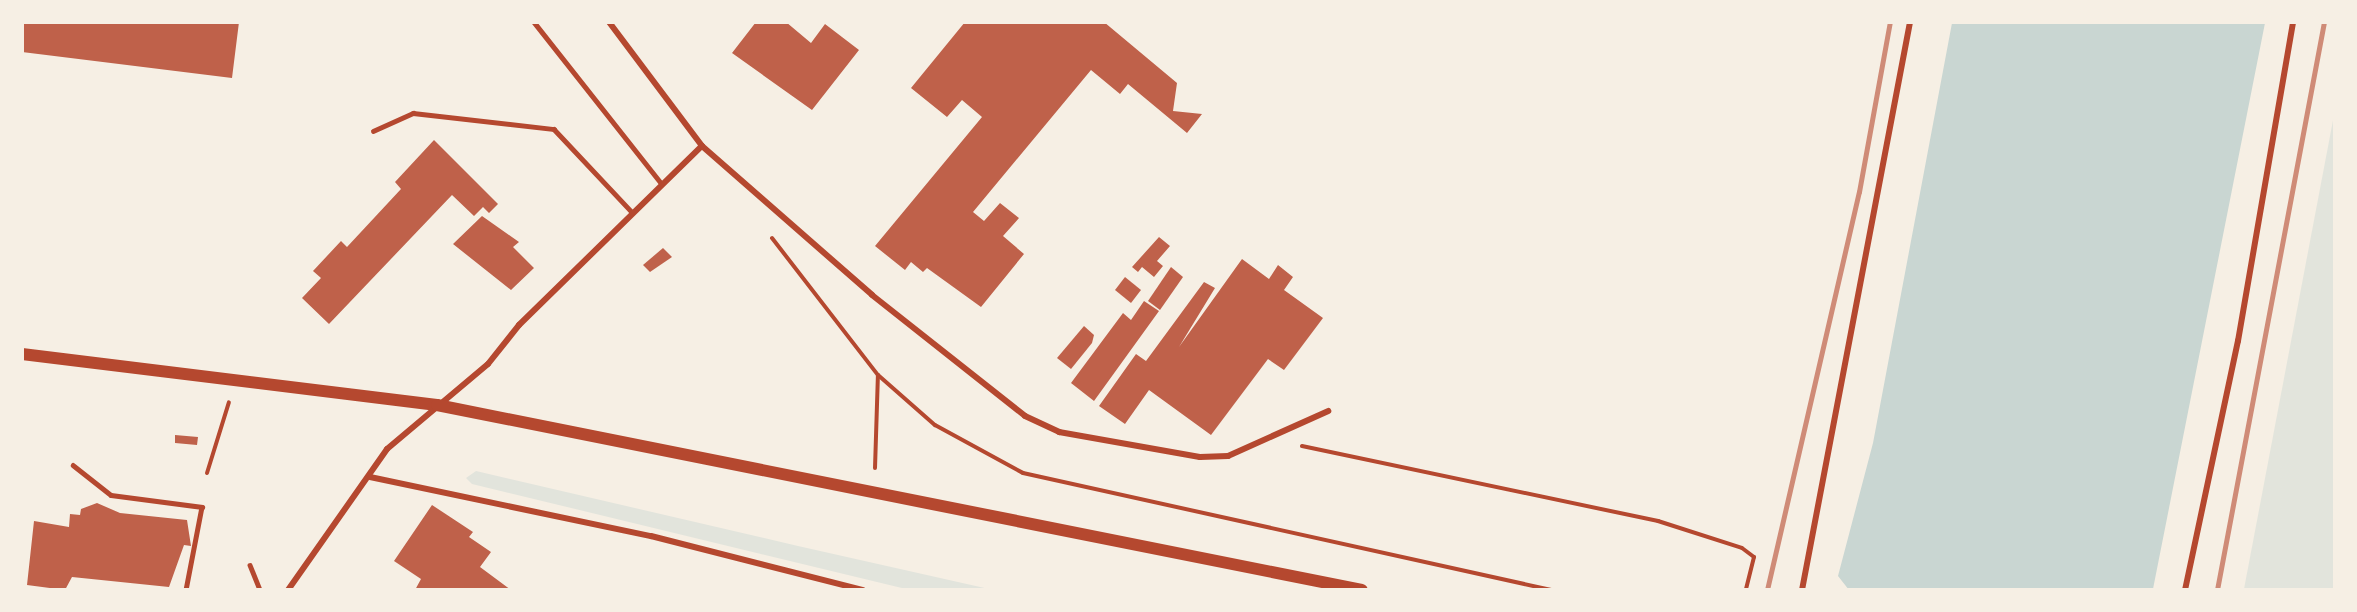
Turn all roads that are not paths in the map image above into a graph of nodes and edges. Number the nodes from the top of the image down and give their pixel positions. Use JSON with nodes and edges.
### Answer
{"nodes":[{"id":1,"x":534,"y":22,"type":"edge"},
{"id":2,"x":609,"y":22,"type":"edge"},
{"id":3,"x":1910,"y":22,"type":"edge"},
{"id":4,"x":2293,"y":22,"type":"edge"},
{"id":5,"x":373,"y":130,"type":"dead end"},
{"id":6,"x":702,"y":146,"type":"junction"},
{"id":7,"x":661,"y":183,"type":"junction"},
{"id":8,"x":632,"y":212,"type":"junction"},
{"id":9,"x":22,"y":354,"type":"edge"},
{"id":10,"x":437,"y":405,"type":"junction"},
{"id":11,"x":1328,"y":411,"type":"dead end"},
{"id":12,"x":73,"y":465,"type":"dead end"},
{"id":13,"x":370,"y":477,"type":"junction"},
{"id":14,"x":250,"y":565,"type":"dead end"},
{"id":15,"x":186,"y":590,"type":"edge"},
{"id":16,"x":260,"y":590,"type":"edge"},
{"id":17,"x":288,"y":590,"type":"edge"},
{"id":18,"x":863,"y":590,"type":"edge"},
{"id":19,"x":1362,"y":590,"type":"edge"},
{"id":20,"x":1802,"y":590,"type":"edge"},
{"id":21,"x":2185,"y":590,"type":"edge"}],
"edges":[{"from":1,"to":7,"type":"lane"},
{"from":2,"to":6,"type":"street"},
{"from":3,"to":20,"type":"street"},
{"from":4,"to":21,"type":"street"},
{"from":5,"to":8,"type":"lane"},
{"from":6,"to":7,"type":"street"},
{"from":6,"to":11,"type":"street"},
{"from":7,"to":8,"type":"street"},
{"from":8,"to":10,"type":"street"},
{"from":9,"to":10,"type":"main road"},
{"from":10,"to":13,"type":"street"},
{"from":10,"to":19,"type":"main road"},
{"from":12,"to":15,"type":"lane"},
{"from":13,"to":17,"type":"street"},
{"from":13,"to":18,"type":"street"},
{"from":14,"to":16,"type":"lane"}]}
